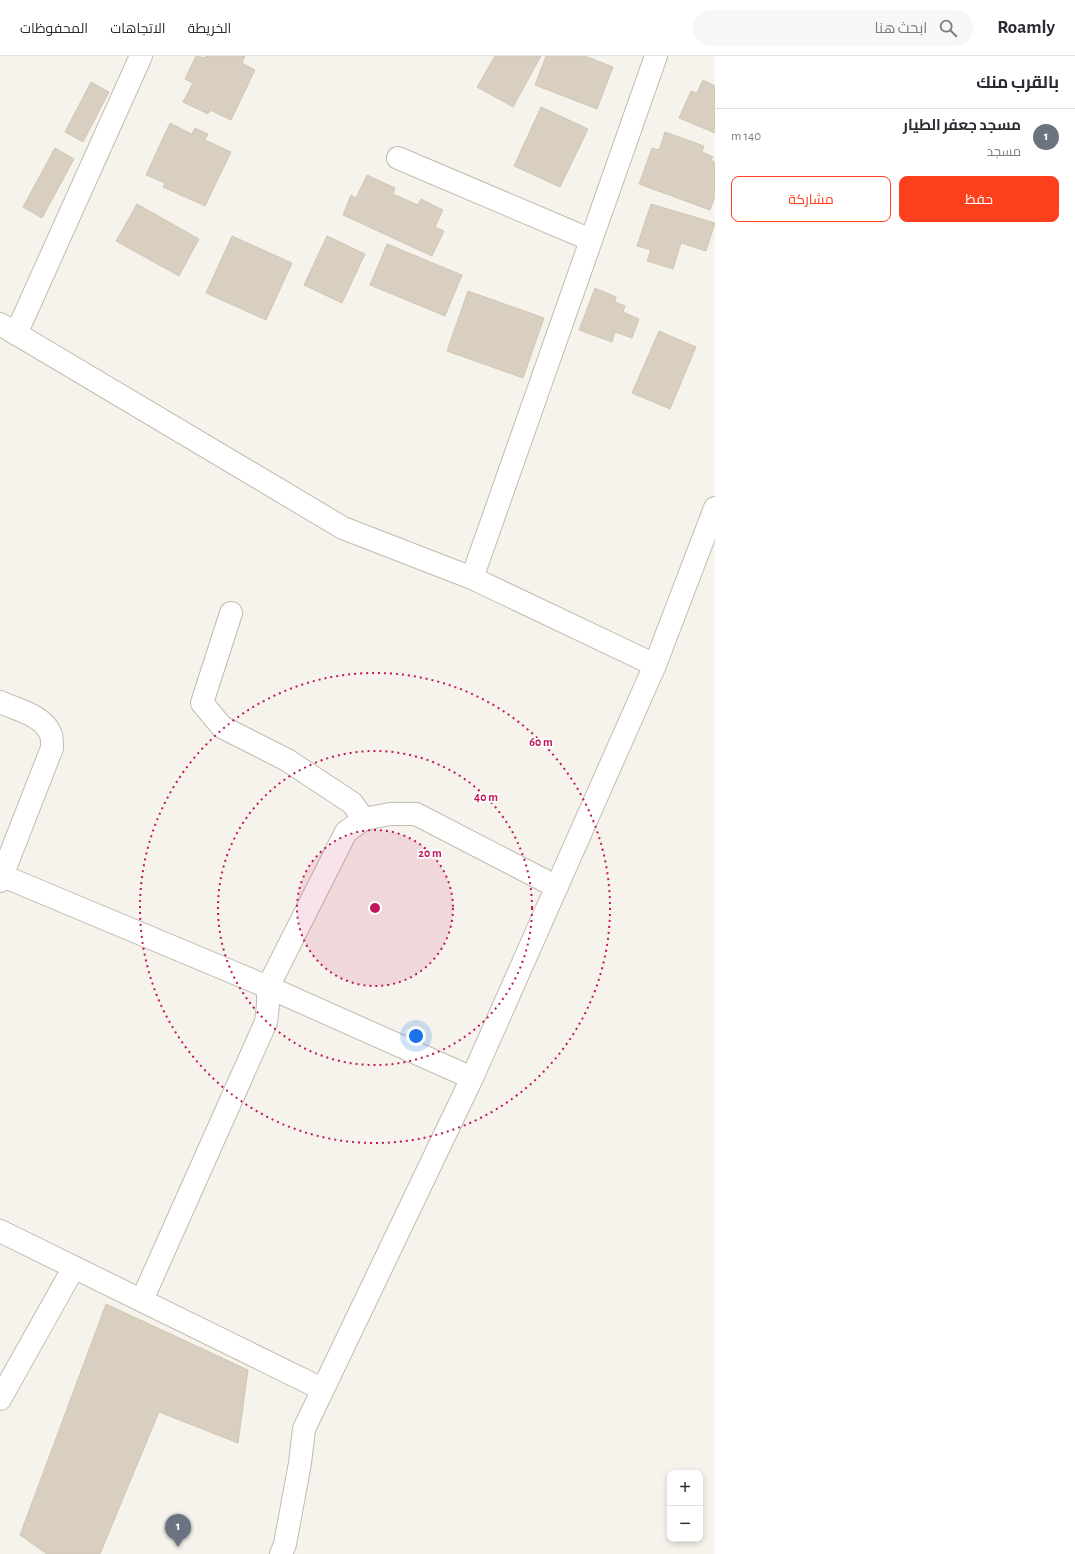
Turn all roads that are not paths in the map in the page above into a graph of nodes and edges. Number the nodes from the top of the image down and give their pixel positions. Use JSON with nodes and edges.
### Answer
{"nodes":[{"id":1,"x":141,"y":56,"type":"edge"},
{"id":2,"x":656,"y":56,"type":"edge"},
{"id":3,"x":398,"y":158,"type":"dead end"},
{"id":4,"x":591,"y":240,"type":"junction"},
{"id":5,"x":8,"y":329,"type":"edge"},
{"id":6,"x":715,"y":508,"type":"edge"},
{"id":7,"x":472,"y":578,"type":"junction"},
{"id":8,"x":231,"y":614,"type":"dead end"},
{"id":9,"x":655,"y":665,"type":"junction"},
{"id":10,"x":0,"y":702,"type":"edge"},
{"id":11,"x":364,"y":819,"type":"junction"},
{"id":12,"x":1,"y":878,"type":"edge"},
{"id":13,"x":557,"y":887,"type":"junction"},
{"id":14,"x":268,"y":987,"type":"junction"},
{"id":15,"x":472,"y":1078,"type":"junction"},
{"id":16,"x":0,"y":1231,"type":"edge"},
{"id":17,"x":74,"y":1267,"type":"junction"},
{"id":18,"x":142,"y":1300,"type":"junction"},
{"id":19,"x":322,"y":1389,"type":"junction"},
{"id":20,"x":0,"y":1400,"type":"edge"},
{"id":21,"x":281,"y":1554,"type":"edge"}],
"edges":[{"from":1,"to":5,"type":"street"},
{"from":2,"to":4,"type":"street"},
{"from":3,"to":4,"type":"street"},
{"from":4,"to":7,"type":"street"},
{"from":5,"to":7,"type":"street"},
{"from":6,"to":9,"type":"street"},
{"from":7,"to":9,"type":"street"},
{"from":8,"to":11,"type":"street"},
{"from":9,"to":13,"type":"street"},
{"from":10,"to":12,"type":"street"},
{"from":11,"to":13,"type":"street"},
{"from":11,"to":14,"type":"street"},
{"from":12,"to":14,"type":"street"},
{"from":13,"to":15,"type":"street"},
{"from":14,"to":15,"type":"street"},
{"from":14,"to":18,"type":"street"},
{"from":15,"to":19,"type":"street"},
{"from":16,"to":17,"type":"street"},
{"from":17,"to":18,"type":"street"},
{"from":17,"to":20,"type":"street"},
{"from":18,"to":19,"type":"street"},
{"from":19,"to":21,"type":"street"}]}
